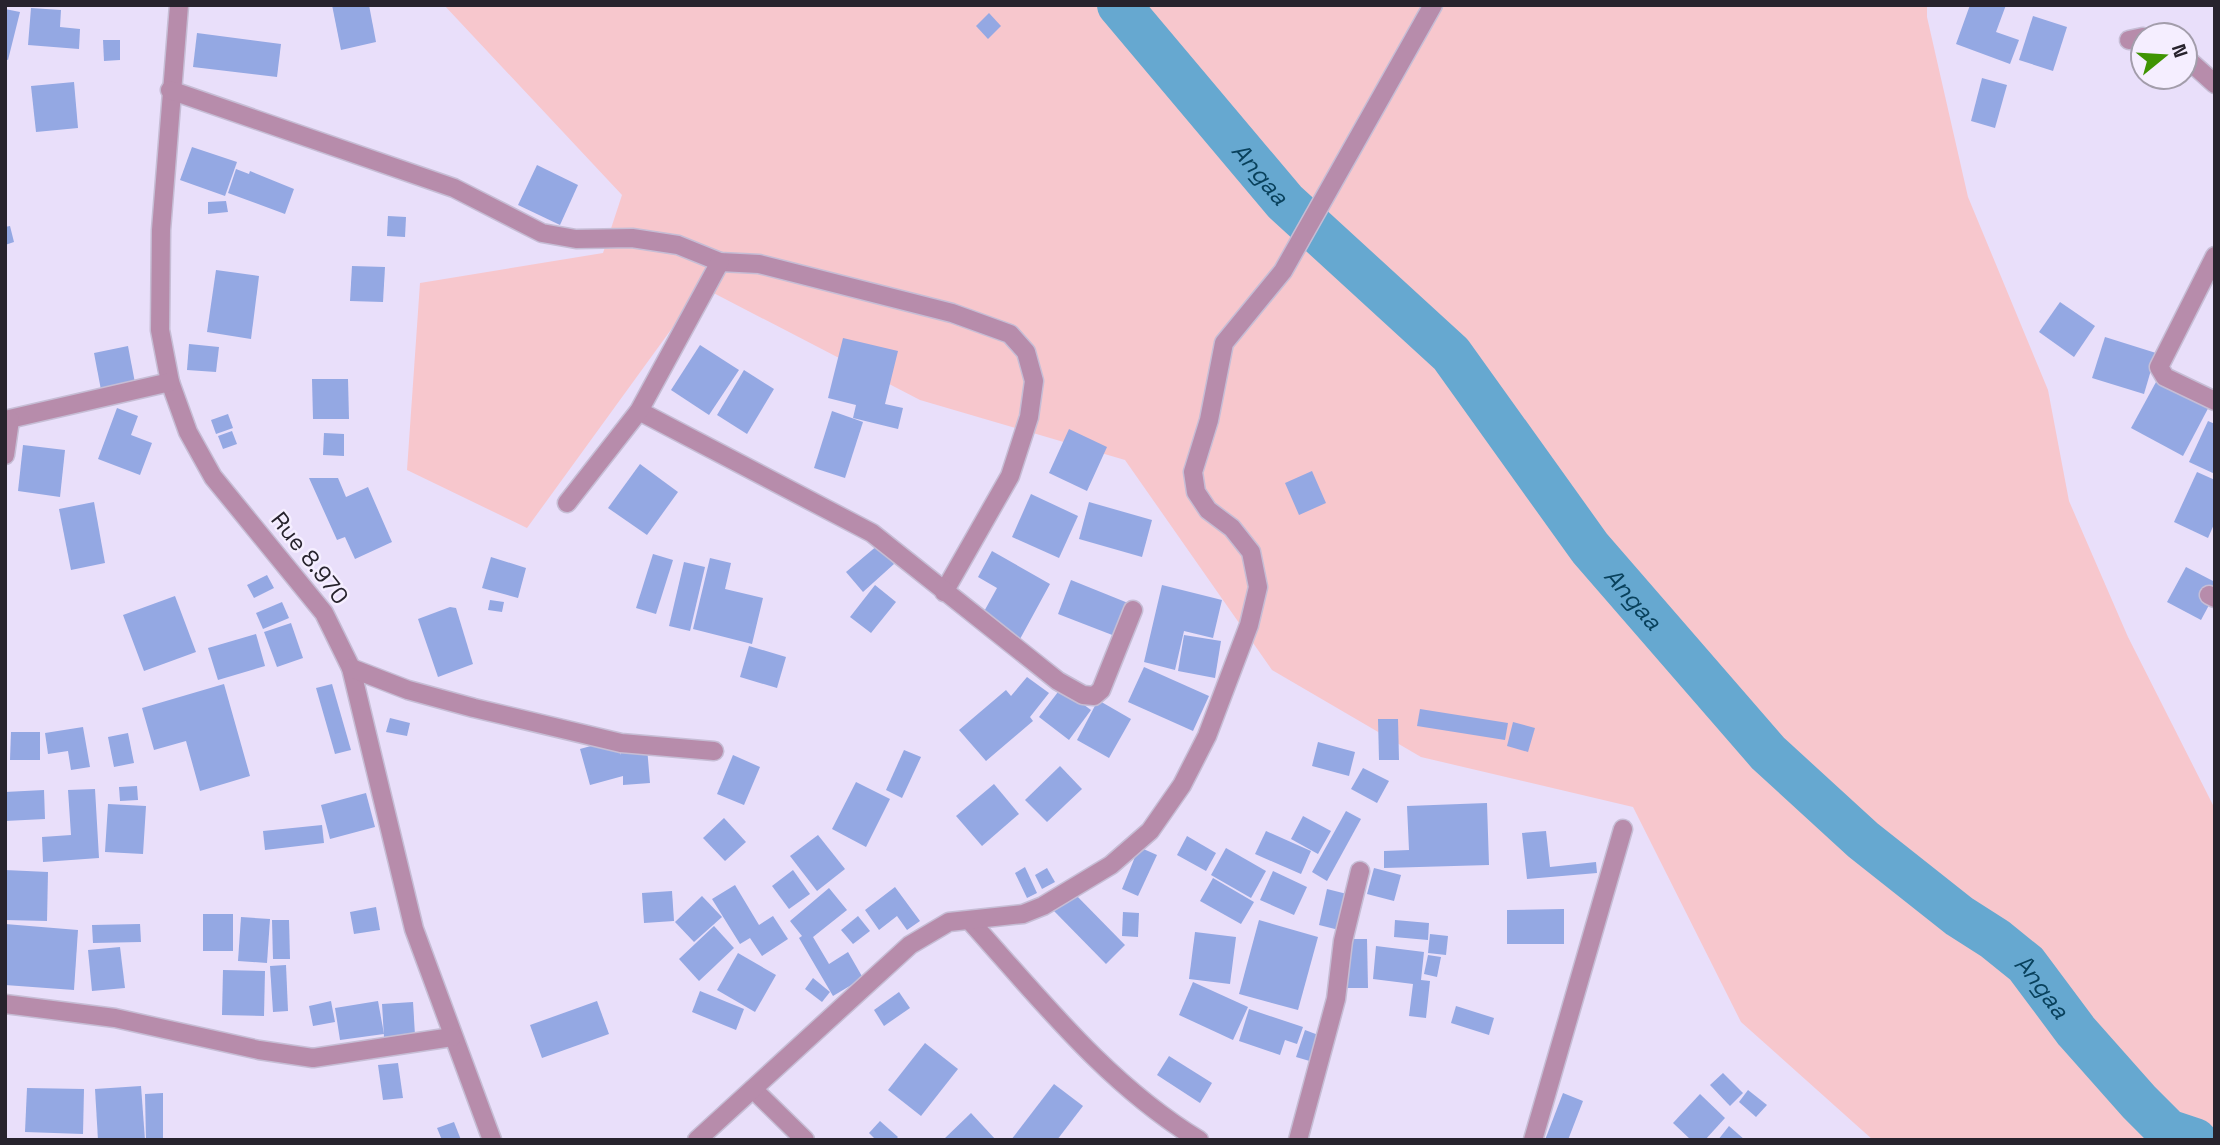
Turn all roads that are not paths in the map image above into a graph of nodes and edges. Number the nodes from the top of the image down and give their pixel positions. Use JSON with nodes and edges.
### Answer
{"nodes":[{"id":1,"x":179,"y":5,"type":"edge"},
{"id":2,"x":1433,"y":5,"type":"edge"},
{"id":3,"x":2199,"y":70,"type":"edge"},
{"id":4,"x":2215,"y":84,"type":"edge"},
{"id":5,"x":170,"y":90,"type":"junction"},
{"id":6,"x":2215,"y":256,"type":"edge"},
{"id":7,"x":720,"y":262,"type":"junction"},
{"id":8,"x":170,"y":382,"type":"junction"},
{"id":9,"x":2215,"y":401,"type":"edge"},
{"id":10,"x":639,"y":411,"type":"junction"},
{"id":11,"x":8,"y":420,"type":"edge"},
{"id":12,"x":5,"y":455,"type":"edge"},
{"id":13,"x":567,"y":503,"type":"dead end"},
{"id":14,"x":944,"y":592,"type":"junction"},
{"id":15,"x":1133,"y":610,"type":"dead end"},
{"id":16,"x":351,"y":668,"type":"junction"},
{"id":17,"x":714,"y":751,"type":"dead end"},
{"id":18,"x":1623,"y":829,"type":"dead end"},
{"id":19,"x":1360,"y":871,"type":"dead end"},
{"id":20,"x":970,"y":921,"type":"junction"},
{"id":21,"x":5,"y":1004,"type":"edge"},
{"id":22,"x":452,"y":1037,"type":"junction"},
{"id":23,"x":752,"y":1089,"type":"junction"},
{"id":24,"x":492,"y":1140,"type":"edge"},
{"id":25,"x":697,"y":1140,"type":"edge"},
{"id":26,"x":805,"y":1140,"type":"edge"},
{"id":27,"x":1199,"y":1140,"type":"edge"},
{"id":28,"x":1298,"y":1140,"type":"edge"},
{"id":29,"x":1533,"y":1140,"type":"edge"}],
"edges":[{"from":1,"to":5,"type":"street","name":"Rue 8.970"},
{"from":2,"to":20,"type":"street"},
{"from":3,"to":4,"type":"street"},
{"from":5,"to":7,"type":"street"},
{"from":5,"to":8,"type":"street","name":"Rue 8.970"},
{"from":6,"to":9,"type":"street"},
{"from":7,"to":10,"type":"street"},
{"from":7,"to":14,"type":"street"},
{"from":8,"to":11,"type":"street"},
{"from":8,"to":16,"type":"street","name":"Rue 8.970"},
{"from":10,"to":13,"type":"street"},
{"from":10,"to":14,"type":"street"},
{"from":11,"to":12,"type":"street"},
{"from":14,"to":15,"type":"street"},
{"from":16,"to":17,"type":"street"},
{"from":16,"to":22,"type":"street","name":"Rue 8.970"},
{"from":18,"to":29,"type":"street"},
{"from":19,"to":28,"type":"street"},
{"from":20,"to":23,"type":"street"},
{"from":20,"to":27,"type":"street"},
{"from":21,"to":22,"type":"street"},
{"from":22,"to":24,"type":"street","name":"Rue 8.970"},
{"from":23,"to":25,"type":"street"},
{"from":23,"to":26,"type":"street"}]}
